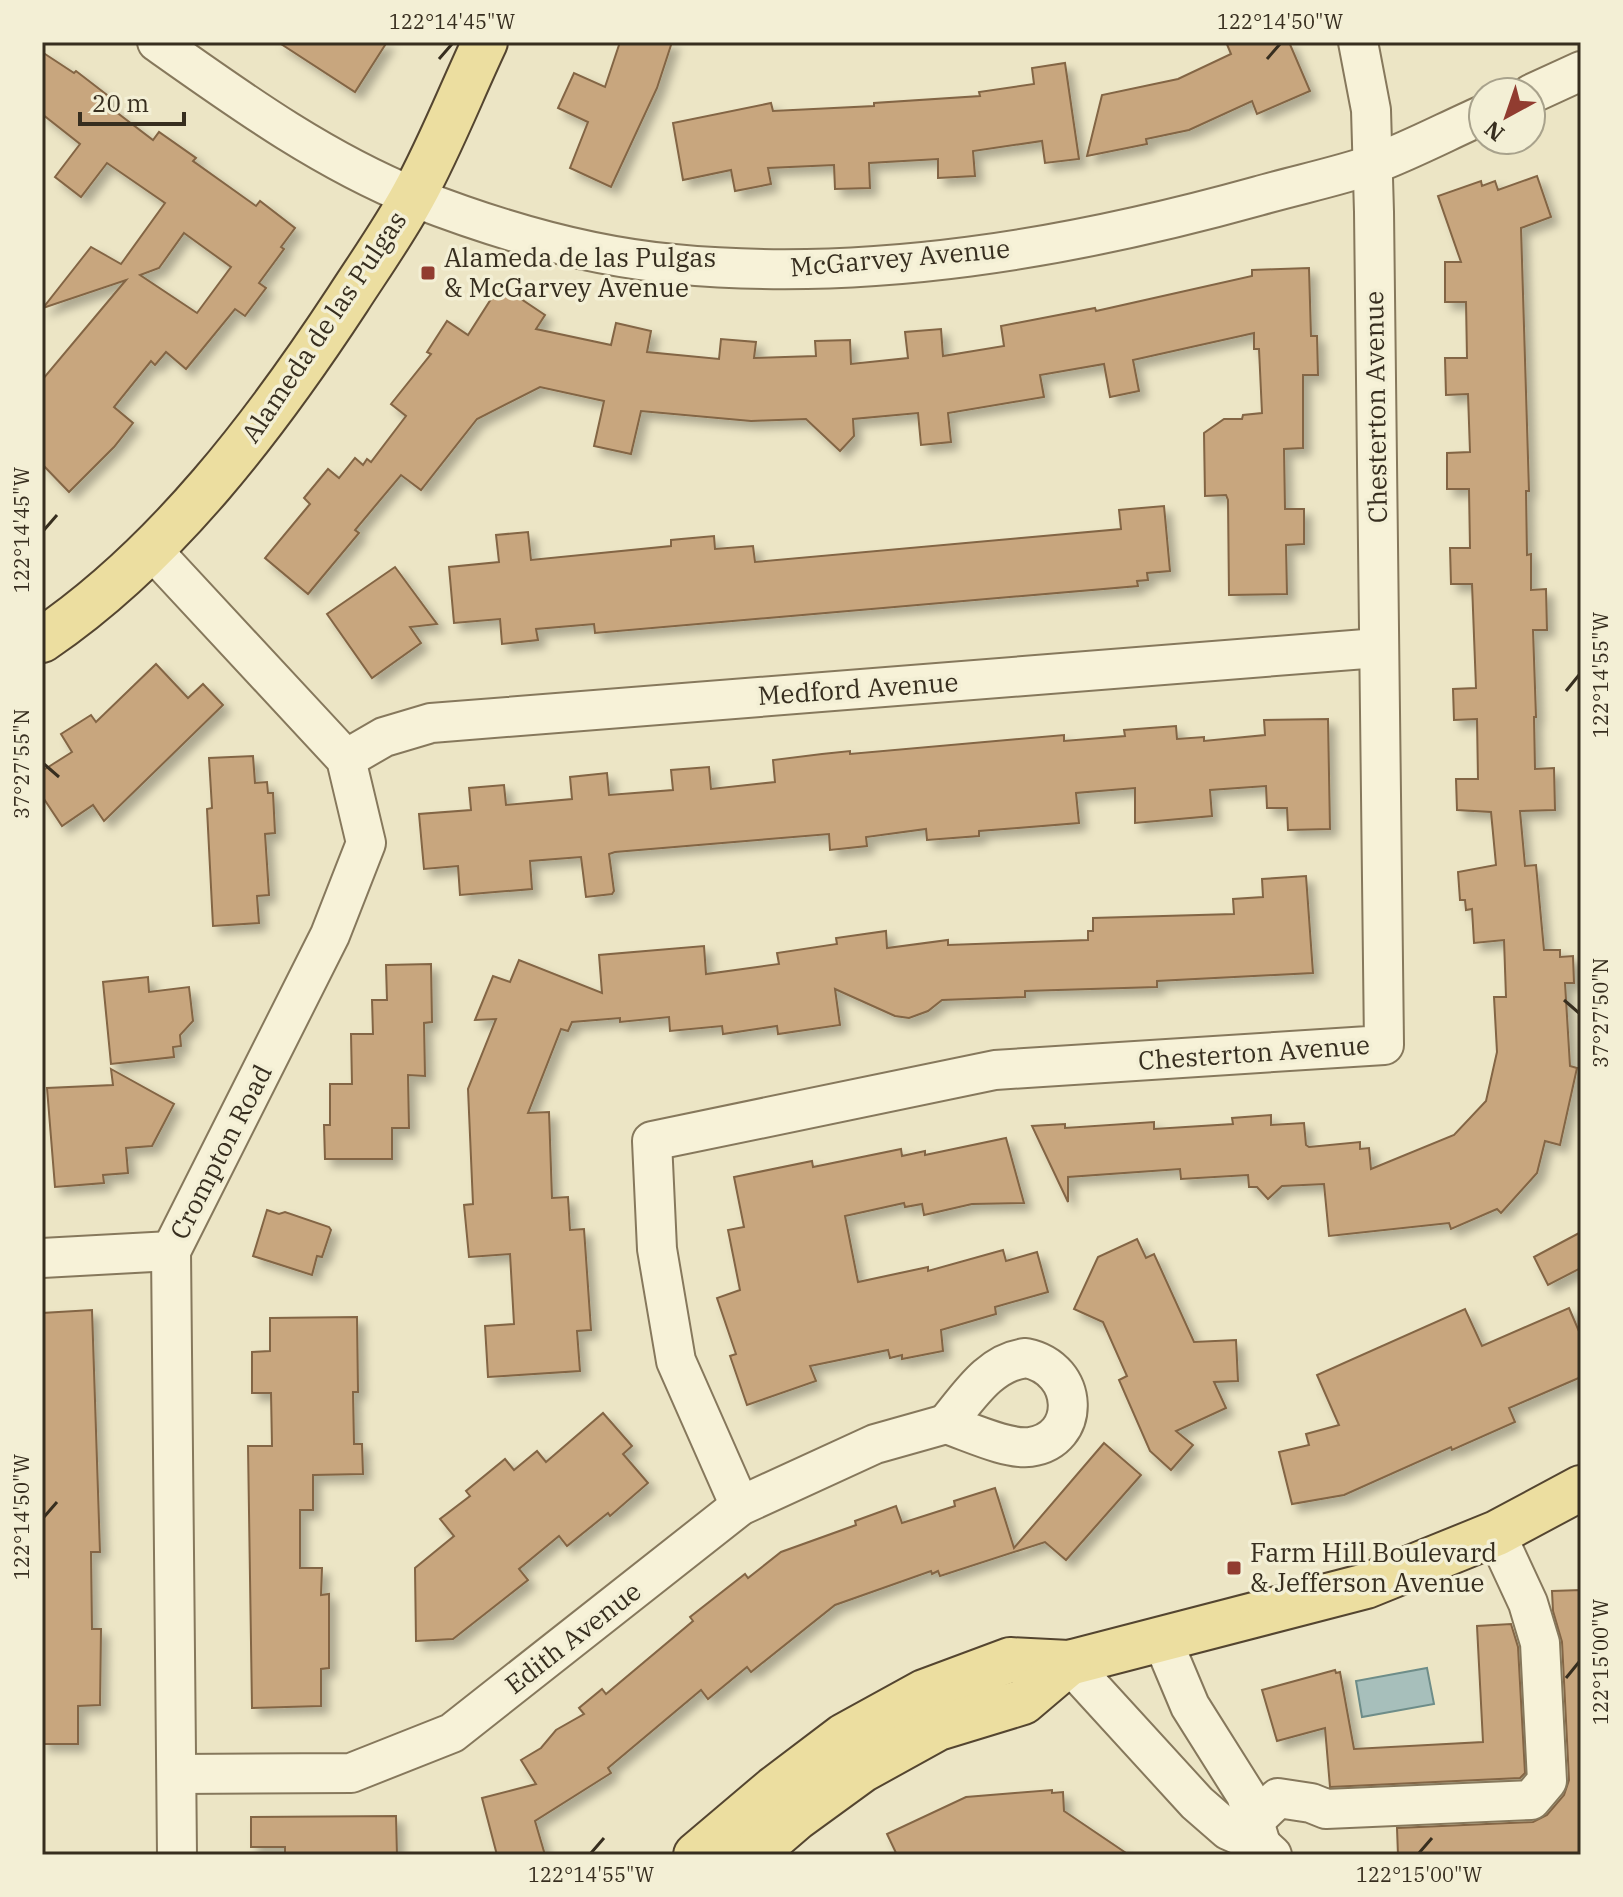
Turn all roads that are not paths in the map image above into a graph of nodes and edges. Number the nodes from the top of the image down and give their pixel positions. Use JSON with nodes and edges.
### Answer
{"nodes":[{"id":1,"x":157,"y":42,"type":"edge"},
{"id":2,"x":485,"y":42,"type":"edge"},
{"id":3,"x":1358,"y":42,"type":"edge"},
{"id":4,"x":1581,"y":71,"type":"edge"},
{"id":5,"x":1547,"y":87,"type":"edge"},
{"id":6,"x":1467,"y":122,"type":"edge"},
{"id":7,"x":1373,"y":164,"type":"junction"},
{"id":8,"x":413,"y":197,"type":"junction"},
{"id":9,"x":151,"y":549,"type":"junction"},
{"id":10,"x":42,"y":640,"type":"edge"},
{"id":11,"x":1378,"y":648,"type":"junction"},
{"id":12,"x":346,"y":759,"type":"junction"},
{"id":13,"x":171,"y":1251,"type":"junction"},
{"id":14,"x":42,"y":1258,"type":"edge"},
{"id":15,"x":946,"y":1424,"type":"dead end"},
{"id":16,"x":1581,"y":1488,"type":"edge"},
{"id":17,"x":740,"y":1506,"type":"junction"},
{"id":18,"x":1496,"y":1534,"type":"junction"},
{"id":19,"x":1161,"y":1637,"type":"junction"},
{"id":20,"x":1069,"y":1663,"type":"junction"},
{"id":21,"x":177,"y":1774,"type":"junction"},
{"id":22,"x":1262,"y":1840,"type":"edge"},
{"id":23,"x":177,"y":1855,"type":"edge"},
{"id":24,"x":696,"y":1855,"type":"edge"},
{"id":25,"x":753,"y":1855,"type":"edge"}],
"edges":[{"from":1,"to":8,"type":"street","name":"McGarvey Avenue"},
{"from":2,"to":8,"type":"main road","name":"Alameda de las Pulgas"},
{"from":3,"to":7,"type":"street","name":"Chesterton Avenue"},
{"from":4,"to":5,"type":"street"},
{"from":6,"to":7,"type":"street","name":"McGarvey Avenue"},
{"from":7,"to":8,"type":"street","name":"McGarvey Avenue"},
{"from":7,"to":11,"type":"street","name":"Chesterton Avenue"},
{"from":8,"to":9,"type":"main road","name":"Alameda de las Pulgas"},
{"from":9,"to":10,"type":"main road","name":"Alameda de las Pulgas"},
{"from":9,"to":12,"type":"street","name":"Crompton Road"},
{"from":11,"to":12,"type":"street","name":"Medford Avenue"},
{"from":11,"to":17,"type":"street","name":"Chesterton Avenue"},
{"from":12,"to":13,"type":"street","name":"Crompton Road"},
{"from":13,"to":14,"type":"street"},
{"from":13,"to":21,"type":"street","name":"Crompton Road"},
{"from":15,"to":17,"type":"street","name":"Edith Avenue"},
{"from":16,"to":18,"type":"main road"},
{"from":17,"to":21,"type":"street","name":"Edith Avenue"},
{"from":18,"to":19,"type":"main road"},
{"from":18,"to":22,"type":"street"},
{"from":19,"to":20,"type":"main road"},
{"from":19,"to":22,"type":"street"},
{"from":20,"to":22,"type":"street"},
{"from":20,"to":24,"type":"main road"},
{"from":20,"to":25,"type":"main road"},
{"from":21,"to":23,"type":"street","name":"Crompton Road"}]}
